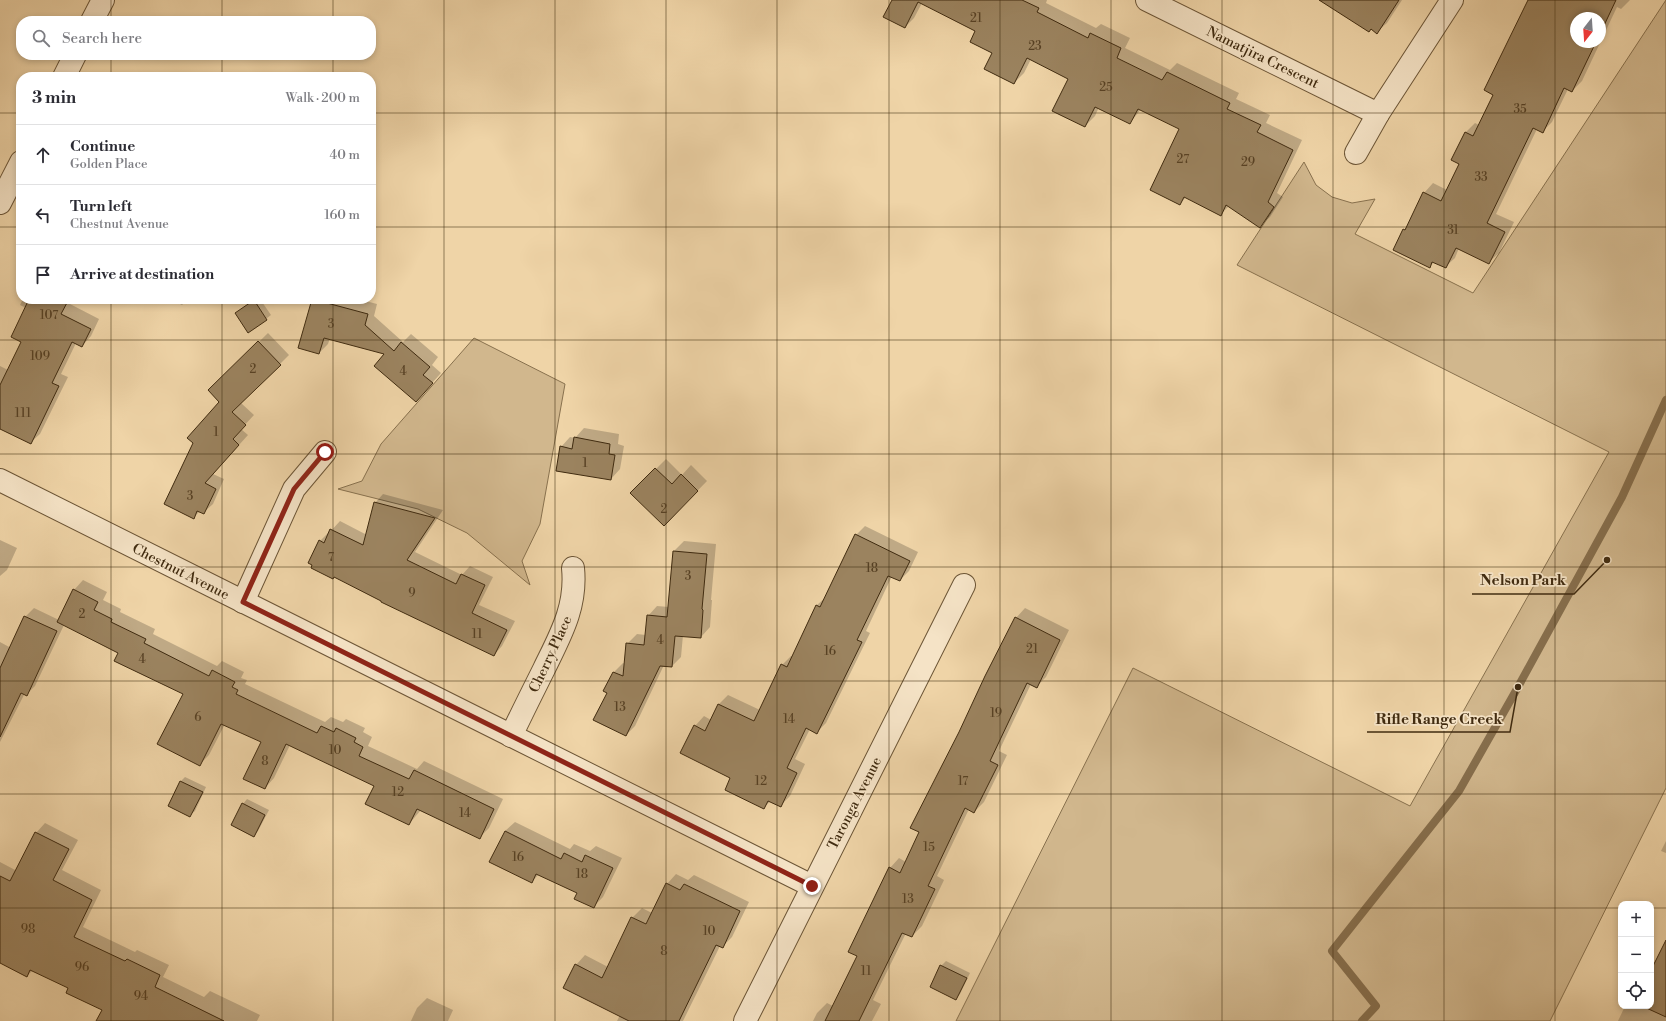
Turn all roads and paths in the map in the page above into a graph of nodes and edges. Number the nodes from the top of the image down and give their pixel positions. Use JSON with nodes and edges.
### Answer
{"nodes":[{"id":1,"x":102,"y":0,"type":"edge"},
{"id":2,"x":1147,"y":0,"type":"edge"},
{"id":3,"x":1452,"y":0,"type":"edge"},
{"id":4,"x":94,"y":16,"type":"edge"},
{"id":5,"x":72,"y":60,"type":"edge"},
{"id":6,"x":66,"y":72,"type":"edge"},
{"id":7,"x":1378,"y":114,"type":"junction"},
{"id":8,"x":1356,"y":153,"type":"dead end"},
{"id":9,"x":16,"y":172,"type":"edge"},
{"id":10,"x":0,"y":203,"type":"edge"},
{"id":11,"x":325,"y":452,"type":"dead end"},
{"id":12,"x":0,"y":480,"type":"edge"},
{"id":13,"x":573,"y":568,"type":"dead end"},
{"id":14,"x":964,"y":585,"type":"dead end"},
{"id":15,"x":243,"y":602,"type":"junction"},
{"id":16,"x":511,"y":736,"type":"junction"},
{"id":17,"x":812,"y":886,"type":"junction"},
{"id":18,"x":746,"y":1021,"type":"edge"}],
"edges":[{"from":1,"to":4,"type":"street"},
{"from":2,"to":7,"type":"street","name":"Namatjira Crescent"},
{"from":3,"to":7,"type":"street"},
{"from":5,"to":6,"type":"street"},
{"from":7,"to":8,"type":"street"},
{"from":9,"to":10,"type":"street"},
{"from":11,"to":15,"type":"street"},
{"from":12,"to":15,"type":"street","name":"Chestnut Avenue"},
{"from":13,"to":16,"type":"street","name":"Cherry Place"},
{"from":14,"to":17,"type":"street","name":"Taronga Avenue"},
{"from":15,"to":16,"type":"street","name":"Chestnut Avenue"},
{"from":16,"to":17,"type":"street","name":"Chestnut Avenue"},
{"from":17,"to":18,"type":"street","name":"Taronga Avenue"}]}
